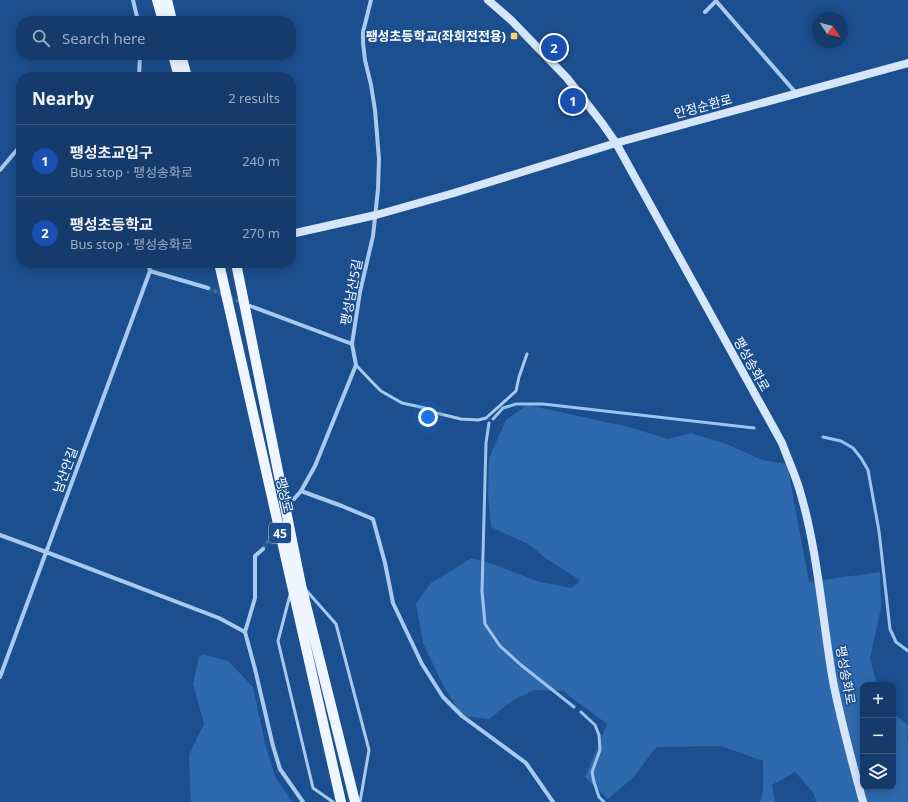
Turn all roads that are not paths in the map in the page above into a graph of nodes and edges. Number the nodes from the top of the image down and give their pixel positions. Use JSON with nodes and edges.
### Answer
{"nodes":[{"id":1,"x":133,"y":0,"type":"edge"},
{"id":2,"x":157,"y":0,"type":"edge"},
{"id":3,"x":167,"y":0,"type":"edge"},
{"id":4,"x":371,"y":0,"type":"edge"},
{"id":5,"x":488,"y":0,"type":"edge"},
{"id":6,"x":705,"y":12,"type":"dead end"},
{"id":7,"x":137,"y":16,"type":"edge"},
{"id":8,"x":162,"y":16,"type":"edge"},
{"id":9,"x":171,"y":16,"type":"edge"},
{"id":10,"x":140,"y":60,"type":"edge"},
{"id":11,"x":174,"y":60,"type":"edge"},
{"id":12,"x":182,"y":60,"type":"edge"},
{"id":13,"x":908,"y":63,"type":"edge"},
{"id":14,"x":139,"y":72,"type":"edge"},
{"id":15,"x":178,"y":72,"type":"edge"},
{"id":16,"x":186,"y":72,"type":"edge"},
{"id":17,"x":796,"y":93,"type":"junction"},
{"id":18,"x":616,"y":142,"type":"junction"},
{"id":19,"x":16,"y":151,"type":"edge"},
{"id":20,"x":0,"y":170,"type":"edge"},
{"id":21,"x":376,"y":215,"type":"junction"},
{"id":22,"x":296,"y":233,"type":"edge"},
{"id":23,"x":149,"y":268,"type":"edge"},
{"id":24,"x":220,"y":268,"type":"edge"},
{"id":25,"x":237,"y":268,"type":"edge"},
{"id":26,"x":242,"y":268,"type":"edge"},
{"id":27,"x":150,"y":271,"type":"junction"},
{"id":28,"x":239,"y":280,"type":"junction"},
{"id":29,"x":208,"y":288,"type":"tunnel mouth"},
{"id":30,"x":250,"y":306,"type":"dead end"},
{"id":31,"x":352,"y":344,"type":"junction"},
{"id":32,"x":527,"y":354,"type":"dead end"},
{"id":33,"x":356,"y":364,"type":"junction"},
{"id":34,"x":300,"y":491,"type":"junction"},
{"id":35,"x":294,"y":499,"type":"tunnel mouth"},
{"id":36,"x":0,"y":535,"type":"edge"},
{"id":37,"x":263,"y":549,"type":"tunnel mouth"},
{"id":38,"x":46,"y":552,"type":"junction"},
{"id":39,"x":297,"y":586,"type":"junction"},
{"id":40,"x":245,"y":632,"type":"junction"},
{"id":41,"x":0,"y":677,"type":"edge"},
{"id":42,"x":303,"y":802,"type":"edge"},
{"id":43,"x":333,"y":802,"type":"edge"},
{"id":44,"x":341,"y":802,"type":"edge"},
{"id":45,"x":355,"y":802,"type":"edge"},
{"id":46,"x":360,"y":802,"type":"edge"},
{"id":47,"x":553,"y":802,"type":"edge"},
{"id":48,"x":863,"y":802,"type":"edge"}],
"edges":[{"from":1,"to":7,"type":"street"},
{"from":2,"to":8,"type":"main road"},
{"from":3,"to":9,"type":"main road"},
{"from":4,"to":21,"type":"street","name":"팽성남산5길"},
{"from":5,"to":18,"type":"street","name":"팽성송화로"},
{"from":6,"to":17,"type":"street"},
{"from":10,"to":14,"type":"street"},
{"from":11,"to":15,"type":"main road"},
{"from":12,"to":16,"type":"main road"},
{"from":13,"to":17,"type":"street","name":"안정순환로"},
{"from":17,"to":18,"type":"street","name":"안정순환로"},
{"from":18,"to":21,"type":"street","name":"안정순환로"},
{"from":18,"to":48,"type":"street","name":"팽성송화로"},
{"from":19,"to":20,"type":"street"},
{"from":21,"to":22,"type":"street","name":"안정순환로"},
{"from":21,"to":31,"type":"street","name":"팽성남산5길"},
{"from":23,"to":27,"type":"street"},
{"from":24,"to":39,"type":"main road","name":"팽성로","number":"45"},
{"from":25,"to":28,"type":"main road","name":"팽성로","number":"45"},
{"from":26,"to":28,"type":"main road"},
{"from":27,"to":29,"type":"street"},
{"from":27,"to":38,"type":"street","name":"남산안길"},
{"from":28,"to":39,"type":"main road","name":"팽성로","number":"45"},
{"from":30,"to":31,"type":"street"},
{"from":31,"to":33,"type":"street","name":"팽성남산5길"},
{"from":32,"to":33,"type":"lane"},
{"from":33,"to":34,"type":"street"},
{"from":34,"to":35,"type":"street"},
{"from":34,"to":47,"type":"street"},
{"from":36,"to":38,"type":"street"},
{"from":37,"to":40,"type":"street"},
{"from":38,"to":40,"type":"street"},
{"from":38,"to":41,"type":"street","name":"남산안길"},
{"from":39,"to":43,"type":"lane"},
{"from":39,"to":44,"type":"main road","name":"팽성로","number":"45"},
{"from":39,"to":45,"type":"main road","name":"팽성로","number":"45"},
{"from":39,"to":46,"type":"lane"},
{"from":40,"to":42,"type":"street"}]}
